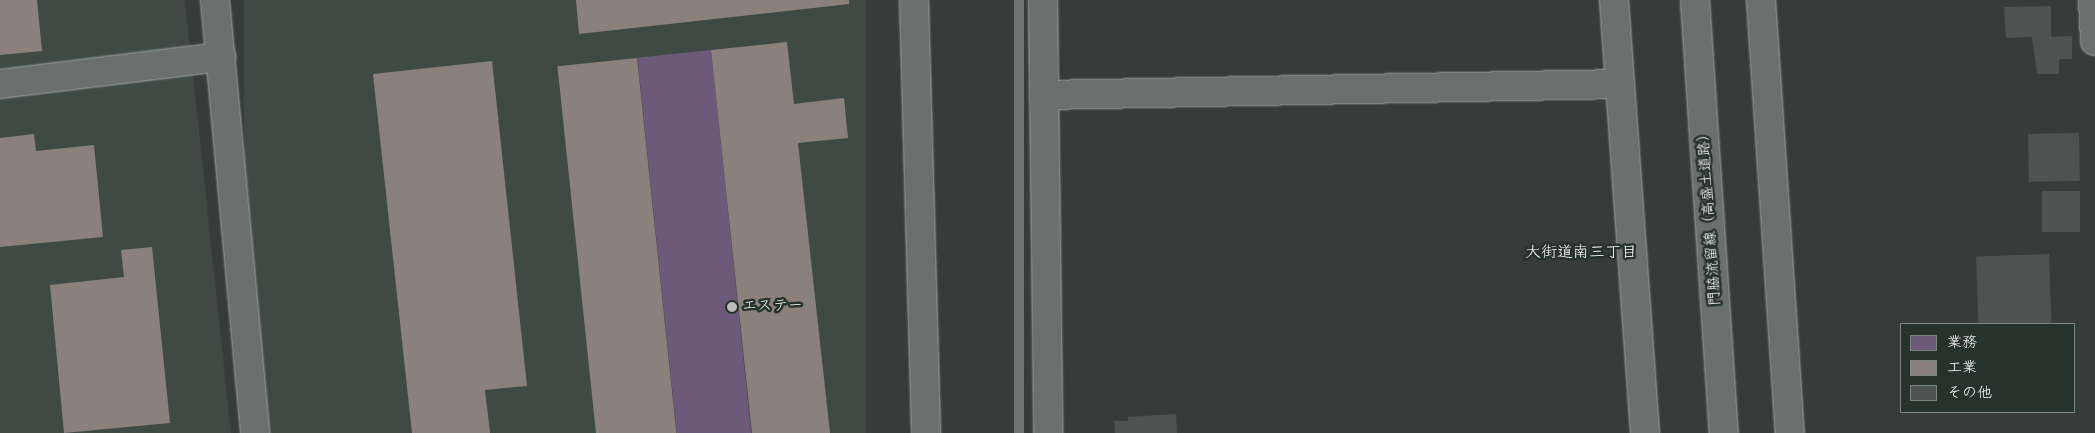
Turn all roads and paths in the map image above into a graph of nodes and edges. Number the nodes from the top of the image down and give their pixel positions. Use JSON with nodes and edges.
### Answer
{"nodes":[{"id":1,"x":215,"y":0,"type":"edge"},
{"id":2,"x":914,"y":0,"type":"edge"},
{"id":3,"x":1043,"y":0,"type":"edge"},
{"id":4,"x":1614,"y":0,"type":"edge"},
{"id":5,"x":1695,"y":0,"type":"edge"},
{"id":6,"x":1761,"y":0,"type":"edge"},
{"id":7,"x":2093,"y":0,"type":"edge"},
{"id":8,"x":2095,"y":41,"type":"edge"},
{"id":9,"x":221,"y":57,"type":"junction"},
{"id":10,"x":0,"y":84,"type":"edge"},
{"id":11,"x":1620,"y":84,"type":"junction"},
{"id":12,"x":1044,"y":95,"type":"junction"},
{"id":13,"x":255,"y":433,"type":"edge"},
{"id":14,"x":926,"y":433,"type":"edge"},
{"id":15,"x":1048,"y":433,"type":"edge"},
{"id":16,"x":1646,"y":433,"type":"edge"},
{"id":17,"x":1724,"y":433,"type":"edge"},
{"id":18,"x":1790,"y":433,"type":"edge"}],
"edges":[{"from":1,"to":9,"type":"street"},
{"from":2,"to":14,"type":"street"},
{"from":3,"to":12,"type":"street"},
{"from":4,"to":11,"type":"street"},
{"from":5,"to":17,"type":"street","name":"門脇流留線（高盛土道路）"},
{"from":6,"to":18,"type":"street"},
{"from":7,"to":8,"type":"street"},
{"from":9,"to":10,"type":"street"},
{"from":9,"to":13,"type":"street"},
{"from":11,"to":12,"type":"street"},
{"from":11,"to":16,"type":"street"},
{"from":12,"to":15,"type":"street"}]}
